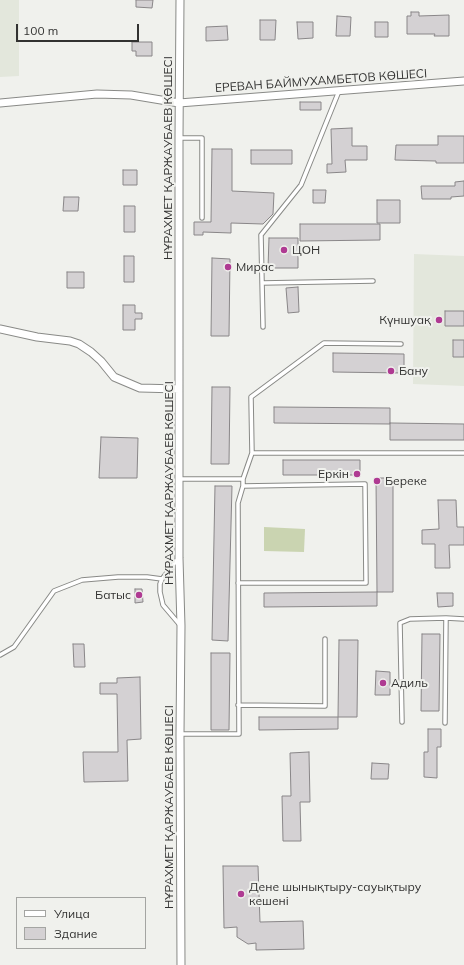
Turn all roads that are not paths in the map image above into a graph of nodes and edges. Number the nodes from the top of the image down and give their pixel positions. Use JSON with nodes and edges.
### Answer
{"nodes":[{"id":1,"x":180,"y":0,"type":"edge"},
{"id":2,"x":464,"y":82,"type":"edge"},
{"id":3,"x":339,"y":91,"type":"junction"},
{"id":4,"x":0,"y":103,"type":"edge"},
{"id":5,"x":179,"y":103,"type":"junction"},
{"id":6,"x":179,"y":138,"type":"junction"},
{"id":7,"x":202,"y":218,"type":"dead end"},
{"id":8,"x":374,"y":281,"type":"dead end"},
{"id":9,"x":262,"y":283,"type":"junction"},
{"id":10,"x":263,"y":327,"type":"dead end"},
{"id":11,"x":0,"y":329,"type":"edge"},
{"id":12,"x":402,"y":344,"type":"dead end"},
{"id":13,"x":179,"y":389,"type":"junction"},
{"id":14,"x":252,"y":453,"type":"junction"},
{"id":15,"x":464,"y":453,"type":"edge"},
{"id":16,"x":179,"y":479,"type":"junction"},
{"id":17,"x":243,"y":479,"type":"junction"},
{"id":18,"x":243,"y":486,"type":"junction"},
{"id":19,"x":179,"y":558,"type":"junction"},
{"id":20,"x":162,"y":579,"type":"junction"},
{"id":21,"x":238,"y":583,"type":"junction"},
{"id":22,"x":446,"y":618,"type":"junction"},
{"id":23,"x":464,"y":619,"type":"edge"},
{"id":24,"x":181,"y":626,"type":"junction"},
{"id":25,"x":325,"y":638,"type":"dead end"},
{"id":26,"x":0,"y":656,"type":"edge"},
{"id":27,"x":238,"y":705,"type":"junction"},
{"id":28,"x":402,"y":722,"type":"dead end"},
{"id":29,"x":445,"y":723,"type":"dead end"},
{"id":30,"x":180,"y":734,"type":"junction"},
{"id":31,"x":181,"y":965,"type":"edge"}],
"edges":[{"from":1,"to":5,"type":"street","name":"НҰРАХМЕТ ҚАРЖАУБАЕВ КӨШЕСІ"},
{"from":2,"to":3,"type":"street","name":"ЕРЕВАН БАЙМУХАМБЕТОВ КӨШЕСІ"},
{"from":3,"to":5,"type":"street","name":"ЕРЕВАН БАЙМУХАМБЕТОВ КӨШЕСІ"},
{"from":3,"to":9,"type":"lane"},
{"from":4,"to":5,"type":"street","name":"ЕРЕВАН БАЙМУХАМБЕТОВ КӨШЕСІ"},
{"from":5,"to":6,"type":"street","name":"НҰРАХМЕТ ҚАРЖАУБАЕВ КӨШЕСІ"},
{"from":6,"to":7,"type":"lane"},
{"from":6,"to":13,"type":"street","name":"НҰРАХМЕТ ҚАРЖАУБАЕВ КӨШЕСІ"},
{"from":8,"to":9,"type":"lane"},
{"from":9,"to":10,"type":"lane"},
{"from":11,"to":13,"type":"street"},
{"from":12,"to":14,"type":"lane"},
{"from":13,"to":16,"type":"street","name":"НҰРАХМЕТ ҚАРЖАУБАЕВ КӨШЕСІ"},
{"from":14,"to":15,"type":"lane"},
{"from":14,"to":17,"type":"lane"},
{"from":16,"to":17,"type":"lane"},
{"from":16,"to":19,"type":"street","name":"НҰРАХМЕТ ҚАРЖАУБАЕВ КӨШЕСІ"},
{"from":17,"to":18,"type":"lane"},
{"from":18,"to":21,"type":"lane"},
{"from":18,"to":21,"type":"lane"},
{"from":19,"to":20,"type":"lane"},
{"from":19,"to":24,"type":"street","name":"НҰРАХМЕТ ҚАРЖАУБАЕВ КӨШЕСІ"},
{"from":20,"to":24,"type":"lane"},
{"from":20,"to":26,"type":"lane"},
{"from":21,"to":27,"type":"lane"},
{"from":22,"to":23,"type":"lane"},
{"from":22,"to":28,"type":"lane"},
{"from":22,"to":29,"type":"lane"},
{"from":24,"to":30,"type":"street","name":"НҰРАХМЕТ ҚАРЖАУБАЕВ КӨШЕСІ"},
{"from":25,"to":27,"type":"lane"},
{"from":27,"to":30,"type":"lane"},
{"from":30,"to":31,"type":"street","name":"НҰРАХМЕТ ҚАРЖАУБАЕВ КӨШЕСІ"}]}
